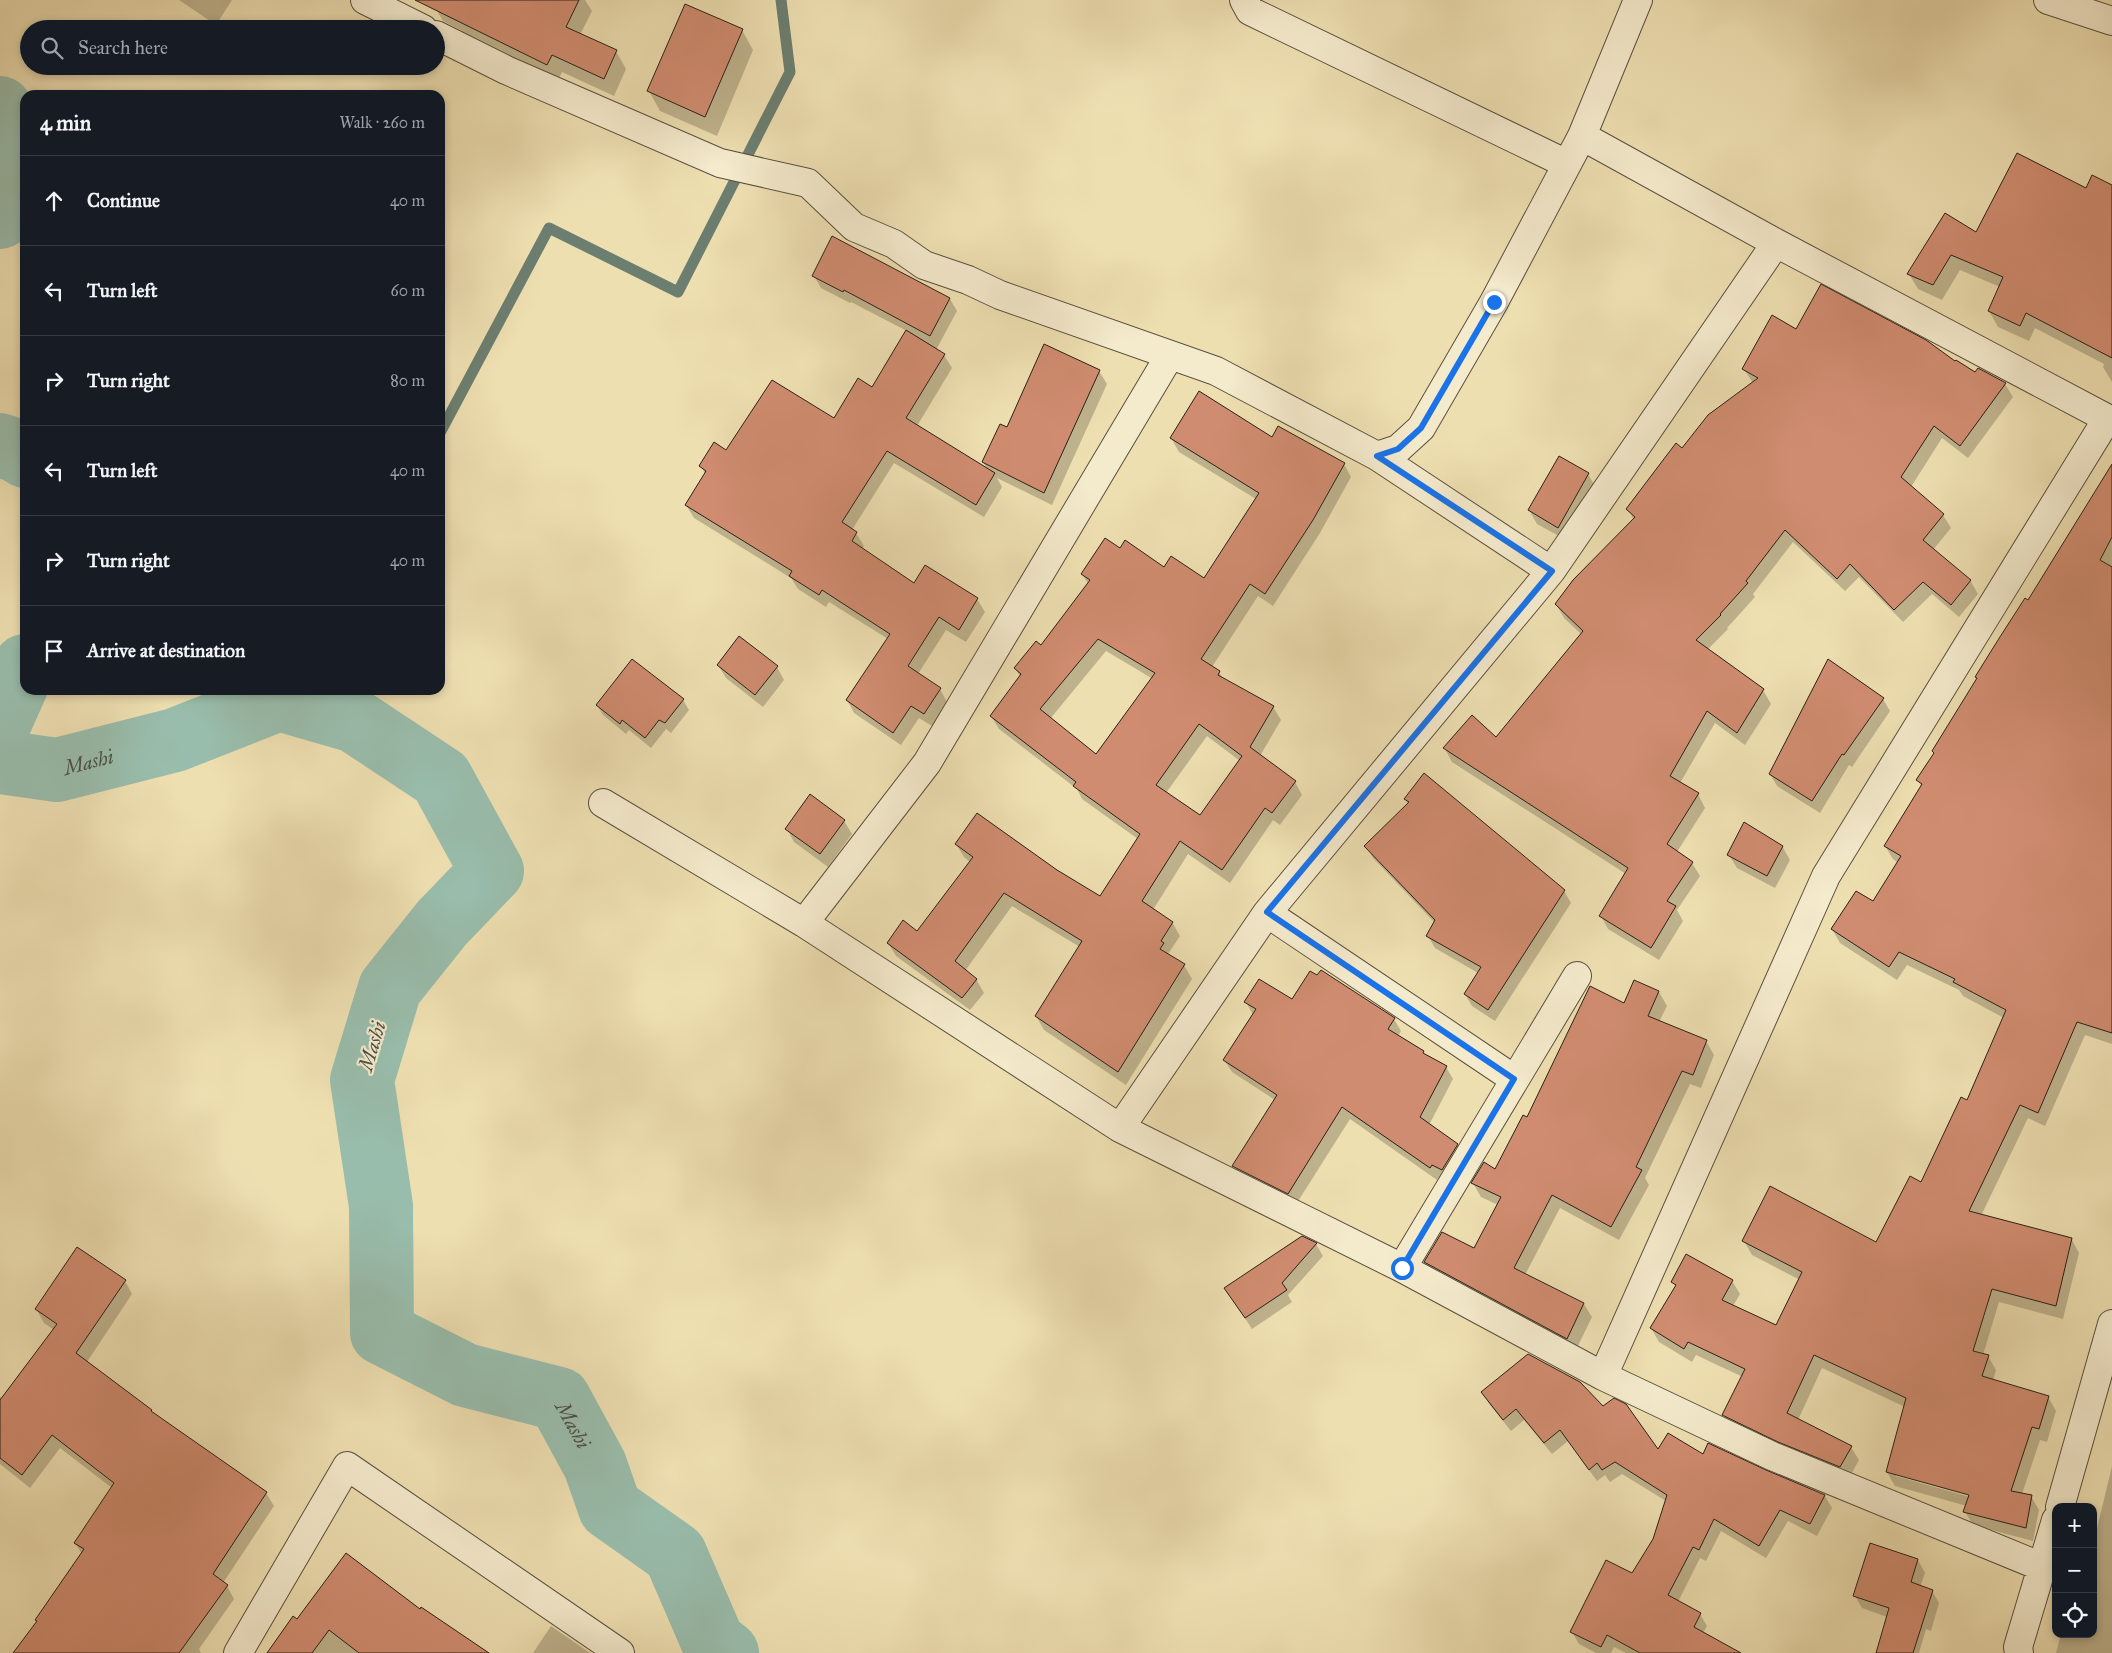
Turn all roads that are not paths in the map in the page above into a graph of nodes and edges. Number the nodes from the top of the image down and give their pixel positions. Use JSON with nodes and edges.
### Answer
{"nodes":[{"id":1,"x":365,"y":0,"type":"edge"},
{"id":2,"x":1244,"y":0,"type":"edge"},
{"id":3,"x":1638,"y":0,"type":"edge"},
{"id":4,"x":2048,"y":0,"type":"edge"},
{"id":5,"x":405,"y":20,"type":"edge"},
{"id":6,"x":2112,"y":21,"type":"edge"},
{"id":7,"x":445,"y":40,"type":"edge"},
{"id":8,"x":1582,"y":136,"type":"junction"},
{"id":9,"x":1567,"y":164,"type":"junction"},
{"id":10,"x":1776,"y":243,"type":"junction"},
{"id":11,"x":1170,"y":355,"type":"junction"},
{"id":12,"x":2110,"y":420,"type":"edge"},
{"id":13,"x":1377,"y":456,"type":"junction"},
{"id":14,"x":1552,"y":571,"type":"junction"},
{"id":15,"x":603,"y":803,"type":"dead end"},
{"id":16,"x":1267,"y":912,"type":"junction"},
{"id":17,"x":804,"y":923,"type":"junction"},
{"id":18,"x":1577,"y":976,"type":"dead end"},
{"id":19,"x":1514,"y":1079,"type":"junction"},
{"id":20,"x":1120,"y":1128,"type":"junction"},
{"id":21,"x":1402,"y":1268,"type":"junction"},
{"id":22,"x":2112,"y":1324,"type":"edge"},
{"id":23,"x":1603,"y":1376,"type":"junction"},
{"id":24,"x":2061,"y":1503,"type":"edge"},
{"id":25,"x":2052,"y":1534,"type":"edge"},
{"id":26,"x":2042,"y":1568,"type":"junction"},
{"id":27,"x":238,"y":1653,"type":"edge"},
{"id":28,"x":620,"y":1653,"type":"edge"},
{"id":29,"x":2019,"y":1653,"type":"edge"}],
"edges":[{"from":1,"to":5,"type":"street"},
{"from":2,"to":9,"type":"street"},
{"from":3,"to":8,"type":"street"},
{"from":4,"to":6,"type":"street"},
{"from":7,"to":11,"type":"street"},
{"from":8,"to":9,"type":"street"},
{"from":8,"to":10,"type":"street"},
{"from":9,"to":13,"type":"street"},
{"from":10,"to":12,"type":"street"},
{"from":10,"to":14,"type":"street"},
{"from":11,"to":13,"type":"street"},
{"from":11,"to":17,"type":"street"},
{"from":12,"to":23,"type":"street"},
{"from":13,"to":14,"type":"street"},
{"from":14,"to":16,"type":"street"},
{"from":15,"to":17,"type":"street"},
{"from":16,"to":19,"type":"street"},
{"from":16,"to":20,"type":"street"},
{"from":17,"to":20,"type":"street"},
{"from":18,"to":19,"type":"street"},
{"from":19,"to":21,"type":"street"},
{"from":20,"to":21,"type":"street"},
{"from":21,"to":23,"type":"street"},
{"from":22,"to":24,"type":"street"},
{"from":23,"to":26,"type":"street"},
{"from":25,"to":26,"type":"street"},
{"from":26,"to":29,"type":"street"},
{"from":27,"to":28,"type":"street"}]}
